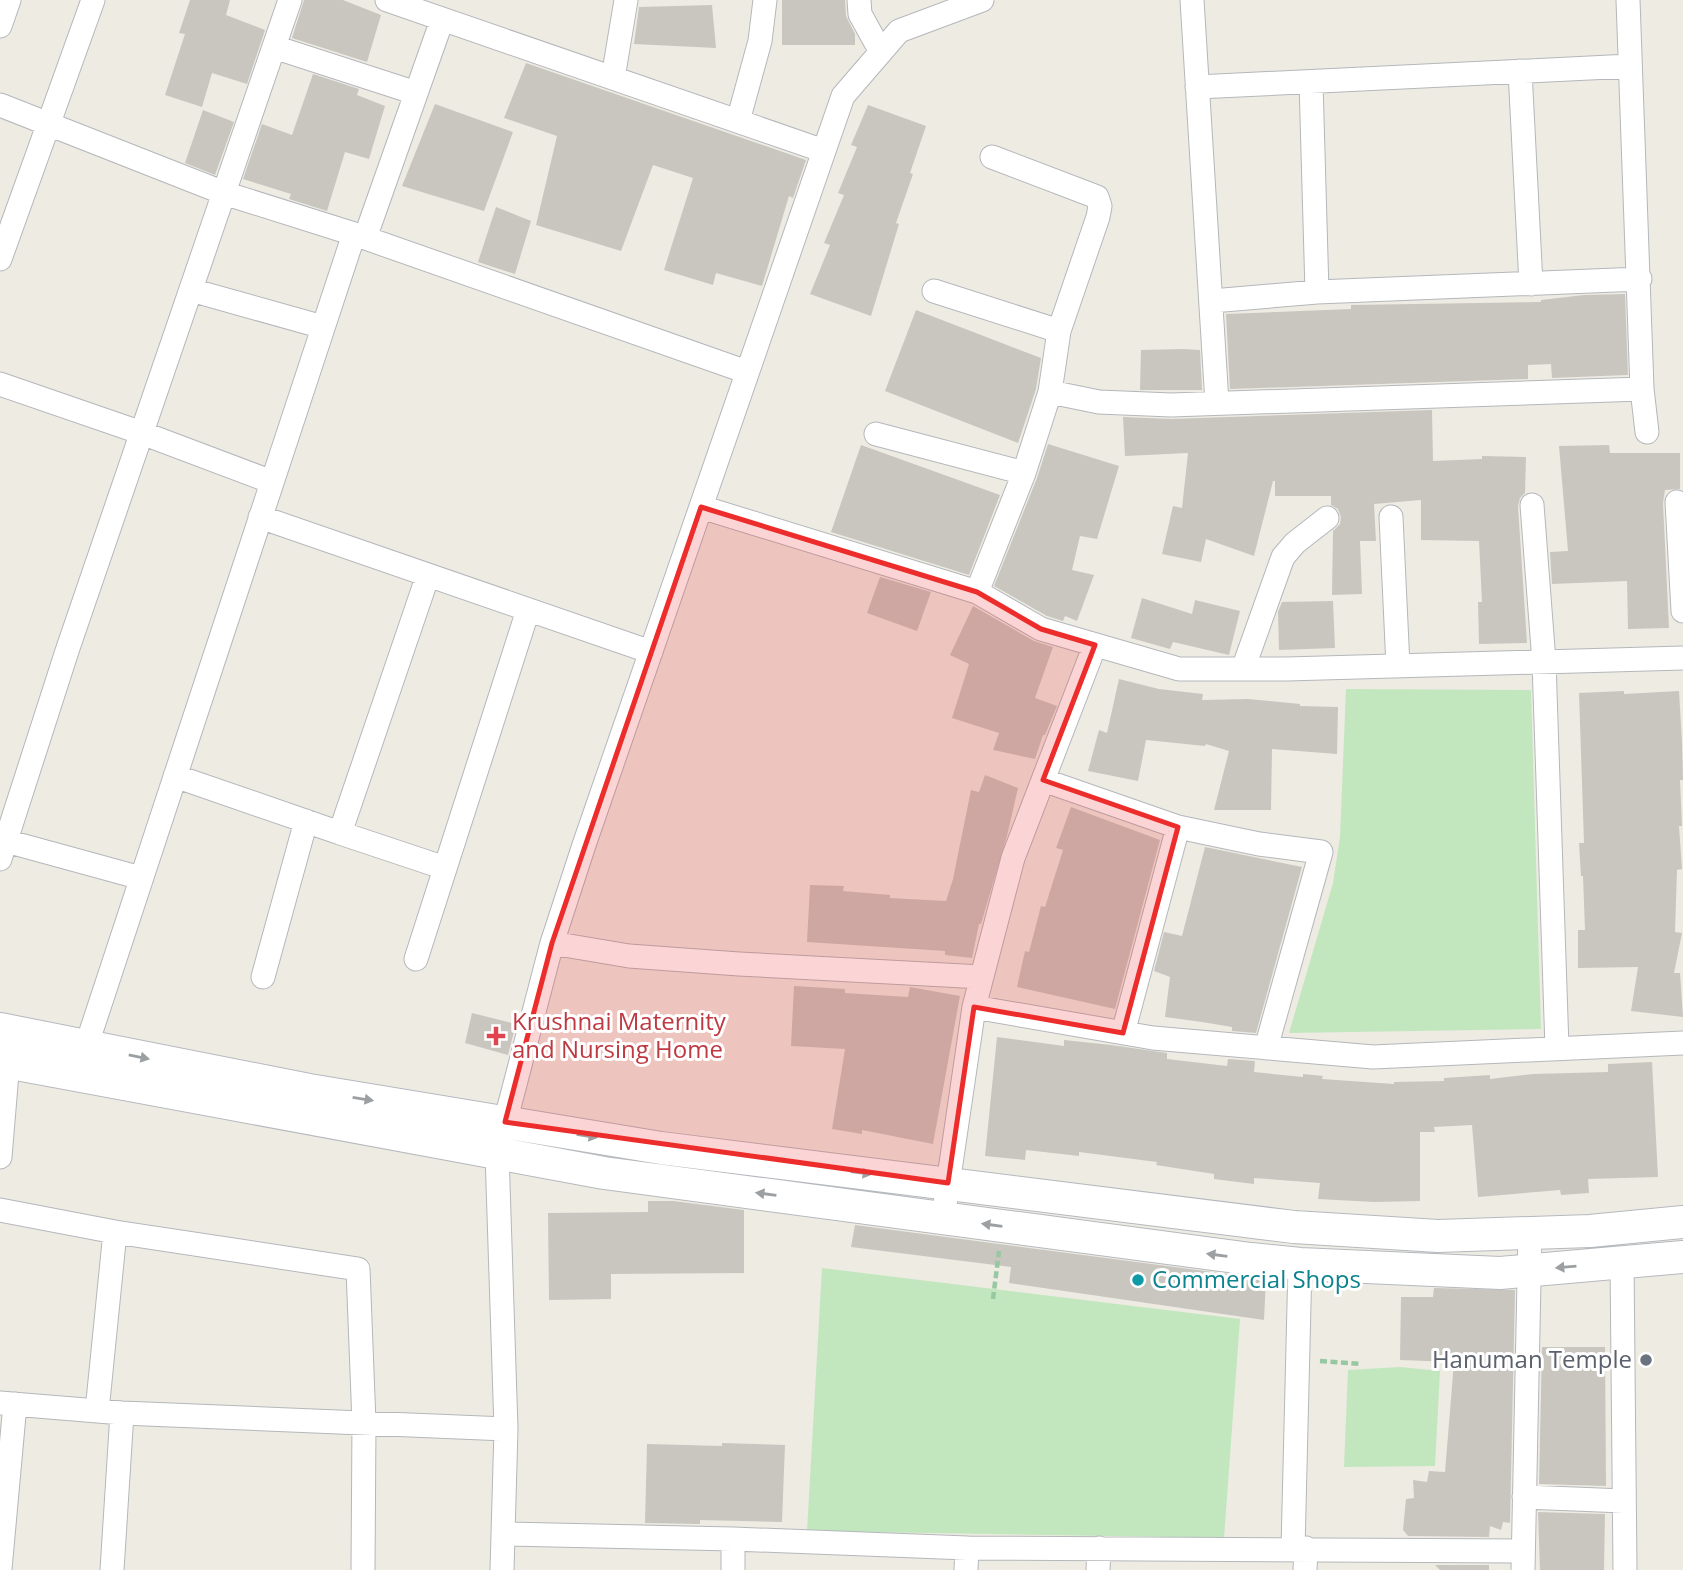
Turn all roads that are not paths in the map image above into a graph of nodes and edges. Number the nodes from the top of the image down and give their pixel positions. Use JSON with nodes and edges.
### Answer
{"nodes":[{"id":1,"x":9,"y":0,"type":"edge"},
{"id":2,"x":93,"y":0,"type":"edge"},
{"id":3,"x":290,"y":0,"type":"edge"},
{"id":4,"x":387,"y":0,"type":"edge"},
{"id":5,"x":626,"y":0,"type":"edge"},
{"id":6,"x":765,"y":0,"type":"edge"},
{"id":7,"x":859,"y":0,"type":"edge"},
{"id":8,"x":982,"y":0,"type":"edge"},
{"id":9,"x":1192,"y":0,"type":"edge"},
{"id":10,"x":1628,"y":0,"type":"edge"},
{"id":11,"x":442,"y":20,"type":"junction"},
{"id":12,"x":0,"y":26,"type":"edge"},
{"id":13,"x":274,"y":47,"type":"junction"},
{"id":14,"x":881,"y":52,"type":"junction"},
{"id":15,"x":1630,"y":66,"type":"junction"},
{"id":16,"x":1520,"y":71,"type":"junction"},
{"id":17,"x":612,"y":78,"type":"junction"},
{"id":18,"x":1311,"y":82,"type":"junction"},
{"id":19,"x":1197,"y":87,"type":"junction"},
{"id":20,"x":416,"y":93,"type":"junction"},
{"id":21,"x":0,"y":105,"type":"edge"},
{"id":22,"x":738,"y":121,"type":"junction"},
{"id":23,"x":49,"y":123,"type":"junction"},
{"id":24,"x":824,"y":150,"type":"junction"},
{"id":25,"x":992,"y":156,"type":"dead end"},
{"id":26,"x":224,"y":193,"type":"junction"},
{"id":27,"x":359,"y":236,"type":"junction"},
{"id":28,"x":0,"y":259,"type":"edge"},
{"id":29,"x":1640,"y":279,"type":"junction"},
{"id":30,"x":1531,"y":284,"type":"junction"},
{"id":31,"x":191,"y":290,"type":"junction"},
{"id":32,"x":934,"y":291,"type":"dead end"},
{"id":33,"x":1317,"y":292,"type":"junction"},
{"id":34,"x":1212,"y":301,"type":"junction"},
{"id":35,"x":323,"y":327,"type":"junction"},
{"id":36,"x":1059,"y":331,"type":"junction"},
{"id":37,"x":747,"y":372,"type":"junction"},
{"id":38,"x":0,"y":384,"type":"edge"},
{"id":39,"x":1642,"y":389,"type":"junction"},
{"id":40,"x":1050,"y":391,"type":"junction"},
{"id":41,"x":1217,"y":403,"type":"junction"},
{"id":42,"x":1647,"y":432,"type":"dead end"},
{"id":43,"x":142,"y":433,"type":"junction"},
{"id":44,"x":876,"y":434,"type":"dead end"},
{"id":45,"x":1024,"y":472,"type":"junction"},
{"id":46,"x":272,"y":482,"type":"junction"},
{"id":47,"x":1676,"y":502,"type":"dead end"},
{"id":48,"x":1532,"y":505,"type":"dead end"},
{"id":49,"x":701,"y":507,"type":"junction"},
{"id":50,"x":260,"y":517,"type":"junction"},
{"id":51,"x":1391,"y":517,"type":"dead end"},
{"id":52,"x":1327,"y":518,"type":"dead end"},
{"id":53,"x":428,"y":575,"type":"junction"},
{"id":54,"x":977,"y":592,"type":"junction"},
{"id":55,"x":528,"y":610,"type":"junction"},
{"id":56,"x":1683,"y":611,"type":"edge"},
{"id":57,"x":1095,"y":645,"type":"junction"},
{"id":58,"x":651,"y":652,"type":"junction"},
{"id":59,"x":1683,"y":658,"type":"edge"},
{"id":60,"x":1544,"y":662,"type":"junction"},
{"id":61,"x":1398,"y":666,"type":"junction"},
{"id":62,"x":1243,"y":669,"type":"junction"},
{"id":63,"x":175,"y":776,"type":"junction"},
{"id":64,"x":1044,"y":780,"type":"junction"},
{"id":65,"x":306,"y":821,"type":"junction"},
{"id":66,"x":1178,"y":827,"type":"junction"},
{"id":67,"x":340,"y":833,"type":"junction"},
{"id":68,"x":3,"y":850,"type":"edge"},
{"id":69,"x":445,"y":869,"type":"junction"},
{"id":70,"x":141,"y":878,"type":"junction"},
{"id":71,"x":552,"y":943,"type":"junction"},
{"id":72,"x":416,"y":959,"type":"dead end"},
{"id":73,"x":263,"y":977,"type":"dead end"},
{"id":74,"x":982,"y":977,"type":"junction"},
{"id":75,"x":974,"y":1007,"type":"junction"},
{"id":76,"x":5,"y":1030,"type":"edge"},
{"id":77,"x":1123,"y":1033,"type":"junction"},
{"id":78,"x":1683,"y":1043,"type":"edge"},
{"id":79,"x":86,"y":1046,"type":"junction"},
{"id":80,"x":1266,"y":1048,"type":"junction"},
{"id":81,"x":1557,"y":1048,"type":"junction"},
{"id":82,"x":4,"y":1062,"type":"edge"},
{"id":83,"x":77,"y":1076,"type":"junction"},
{"id":84,"x":505,"y":1122,"type":"junction"},
{"id":85,"x":497,"y":1153,"type":"junction"},
{"id":86,"x":0,"y":1157,"type":"edge"},
{"id":87,"x":948,"y":1184,"type":"junction"},
{"id":88,"x":0,"y":1210,"type":"edge"},
{"id":89,"x":943,"y":1218,"type":"junction"},
{"id":90,"x":1683,"y":1222,"type":"edge"},
{"id":91,"x":115,"y":1232,"type":"junction"},
{"id":92,"x":1530,"y":1233,"type":"junction"},
{"id":93,"x":1683,"y":1256,"type":"edge"},
{"id":94,"x":1622,"y":1262,"type":"junction"},
{"id":95,"x":1300,"y":1264,"type":"junction"},
{"id":96,"x":1530,"y":1270,"type":"junction"},
{"id":97,"x":7,"y":1404,"type":"edge"},
{"id":98,"x":97,"y":1411,"type":"junction"},
{"id":99,"x":122,"y":1413,"type":"junction"},
{"id":100,"x":364,"y":1423,"type":"junction"},
{"id":101,"x":506,"y":1429,"type":"junction"},
{"id":102,"x":1524,"y":1497,"type":"junction"},
{"id":103,"x":1624,"y":1501,"type":"junction"},
{"id":104,"x":503,"y":1534,"type":"junction"},
{"id":105,"x":733,"y":1539,"type":"junction"},
{"id":106,"x":1301,"y":1556,"type":"edge"},
{"id":107,"x":966,"y":1559,"type":"edge"},
{"id":108,"x":1099,"y":1559,"type":"edge"},
{"id":109,"x":1196,"y":1559,"type":"edge"},
{"id":110,"x":1408,"y":1560,"type":"edge"},
{"id":111,"x":1523,"y":1560,"type":"edge"},
{"id":112,"x":0,"y":1569,"type":"edge"},
{"id":113,"x":112,"y":1570,"type":"edge"},
{"id":114,"x":363,"y":1570,"type":"edge"},
{"id":115,"x":502,"y":1570,"type":"edge"},
{"id":116,"x":733,"y":1570,"type":"edge"},
{"id":117,"x":1625,"y":1570,"type":"edge"}],
"edges":[{"from":1,"to":12,"type":"street"},
{"from":2,"to":23,"type":"street"},
{"from":3,"to":13,"type":"street"},
{"from":4,"to":11,"type":"street"},
{"from":5,"to":17,"type":"street"},
{"from":6,"to":22,"type":"street"},
{"from":7,"to":14,"type":"street"},
{"from":8,"to":14,"type":"street"},
{"from":9,"to":19,"type":"street"},
{"from":10,"to":15,"type":"street"},
{"from":11,"to":17,"type":"street"},
{"from":11,"to":20,"type":"street"},
{"from":13,"to":20,"type":"street"},
{"from":13,"to":26,"type":"street"},
{"from":14,"to":24,"type":"street"},
{"from":15,"to":16,"type":"street"},
{"from":15,"to":29,"type":"street"},
{"from":16,"to":18,"type":"street"},
{"from":16,"to":30,"type":"street"},
{"from":17,"to":22,"type":"street"},
{"from":18,"to":19,"type":"street"},
{"from":18,"to":33,"type":"street"},
{"from":19,"to":34,"type":"street"},
{"from":20,"to":27,"type":"street"},
{"from":21,"to":23,"type":"street"},
{"from":22,"to":24,"type":"street"},
{"from":23,"to":26,"type":"street"},
{"from":23,"to":28,"type":"street"},
{"from":24,"to":37,"type":"street"},
{"from":25,"to":36,"type":"street"},
{"from":26,"to":27,"type":"street"},
{"from":26,"to":31,"type":"street"},
{"from":27,"to":35,"type":"street"},
{"from":27,"to":37,"type":"street"},
{"from":29,"to":30,"type":"street"},
{"from":29,"to":39,"type":"street"},
{"from":30,"to":33,"type":"street"},
{"from":31,"to":35,"type":"street"},
{"from":31,"to":43,"type":"street"},
{"from":32,"to":36,"type":"street"},
{"from":33,"to":34,"type":"street"},
{"from":34,"to":41,"type":"street"},
{"from":35,"to":46,"type":"street"},
{"from":36,"to":40,"type":"street"},
{"from":37,"to":49,"type":"street"},
{"from":38,"to":43,"type":"street"},
{"from":39,"to":41,"type":"street"},
{"from":39,"to":42,"type":"street"},
{"from":40,"to":41,"type":"street"},
{"from":40,"to":45,"type":"street"},
{"from":43,"to":46,"type":"street"},
{"from":43,"to":68,"type":"street"},
{"from":44,"to":45,"type":"street"},
{"from":45,"to":54,"type":"street"},
{"from":46,"to":50,"type":"street"},
{"from":47,"to":56,"type":"street"},
{"from":48,"to":60,"type":"street"},
{"from":49,"to":54,"type":"street"},
{"from":49,"to":58,"type":"street"},
{"from":50,"to":53,"type":"street"},
{"from":50,"to":63,"type":"street"},
{"from":51,"to":61,"type":"street"},
{"from":52,"to":62,"type":"street"},
{"from":53,"to":55,"type":"street"},
{"from":53,"to":67,"type":"street"},
{"from":54,"to":57,"type":"street"},
{"from":55,"to":58,"type":"street"},
{"from":55,"to":69,"type":"street"},
{"from":57,"to":62,"type":"street"},
{"from":57,"to":64,"type":"street"},
{"from":58,"to":71,"type":"street"},
{"from":59,"to":60,"type":"street"},
{"from":60,"to":61,"type":"street"},
{"from":60,"to":81,"type":"street"},
{"from":61,"to":62,"type":"street"},
{"from":63,"to":65,"type":"street"},
{"from":63,"to":70,"type":"street"},
{"from":64,"to":66,"type":"street"},
{"from":64,"to":74,"type":"street"},
{"from":65,"to":67,"type":"street"},
{"from":65,"to":73,"type":"street"},
{"from":66,"to":77,"type":"street"},
{"from":66,"to":80,"type":"street"},
{"from":67,"to":69,"type":"street"},
{"from":68,"to":70,"type":"street"},
{"from":69,"to":72,"type":"street"},
{"from":70,"to":79,"type":"street"},
{"from":71,"to":74,"type":"street"},
{"from":71,"to":84,"type":"street"},
{"from":74,"to":75,"type":"street"},
{"from":75,"to":77,"type":"street"},
{"from":75,"to":87,"type":"street"},
{"from":76,"to":79,"type":"street"},
{"from":76,"to":82,"type":"street"},
{"from":77,"to":80,"type":"street"},
{"from":78,"to":81,"type":"street"},
{"from":79,"to":83,"type":"street"},
{"from":79,"to":84,"type":"street","one_way":true},
{"from":80,"to":81,"type":"street"},
{"from":82,"to":83,"type":"street"},
{"from":82,"to":86,"type":"street"},
{"from":83,"to":85,"type":"street"},
{"from":84,"to":85,"type":"street"},
{"from":84,"to":87,"type":"street","one_way":true},
{"from":89,"to":85,"type":"street","one_way":true},
{"from":85,"to":101,"type":"street"},
{"from":87,"to":89,"type":"street"},
{"from":87,"to":92,"type":"street"},
{"from":88,"to":91,"type":"street"},
{"from":95,"to":89,"type":"street","one_way":true},
{"from":90,"to":92,"type":"street"},
{"from":91,"to":98,"type":"street"},
{"from":91,"to":100,"type":"street"},
{"from":92,"to":96,"type":"street"},
{"from":93,"to":94,"type":"street"},
{"from":94,"to":96,"type":"street","one_way":true},
{"from":94,"to":103,"type":"street"},
{"from":95,"to":96,"type":"street"},
{"from":95,"to":106,"type":"street"},
{"from":96,"to":102,"type":"street"},
{"from":97,"to":98,"type":"street"},
{"from":97,"to":112,"type":"street"},
{"from":98,"to":99,"type":"street"},
{"from":99,"to":100,"type":"street"},
{"from":99,"to":113,"type":"street"},
{"from":100,"to":101,"type":"street"},
{"from":100,"to":114,"type":"street"},
{"from":101,"to":104,"type":"street"},
{"from":102,"to":103,"type":"street"},
{"from":102,"to":111,"type":"street"},
{"from":103,"to":117,"type":"street"},
{"from":104,"to":105,"type":"street"},
{"from":104,"to":115,"type":"street"},
{"from":105,"to":107,"type":"street"},
{"from":105,"to":116,"type":"street"},
{"from":106,"to":109,"type":"street"},
{"from":106,"to":110,"type":"street"},
{"from":107,"to":108,"type":"street"},
{"from":108,"to":109,"type":"street"},
{"from":110,"to":111,"type":"street"}]}
